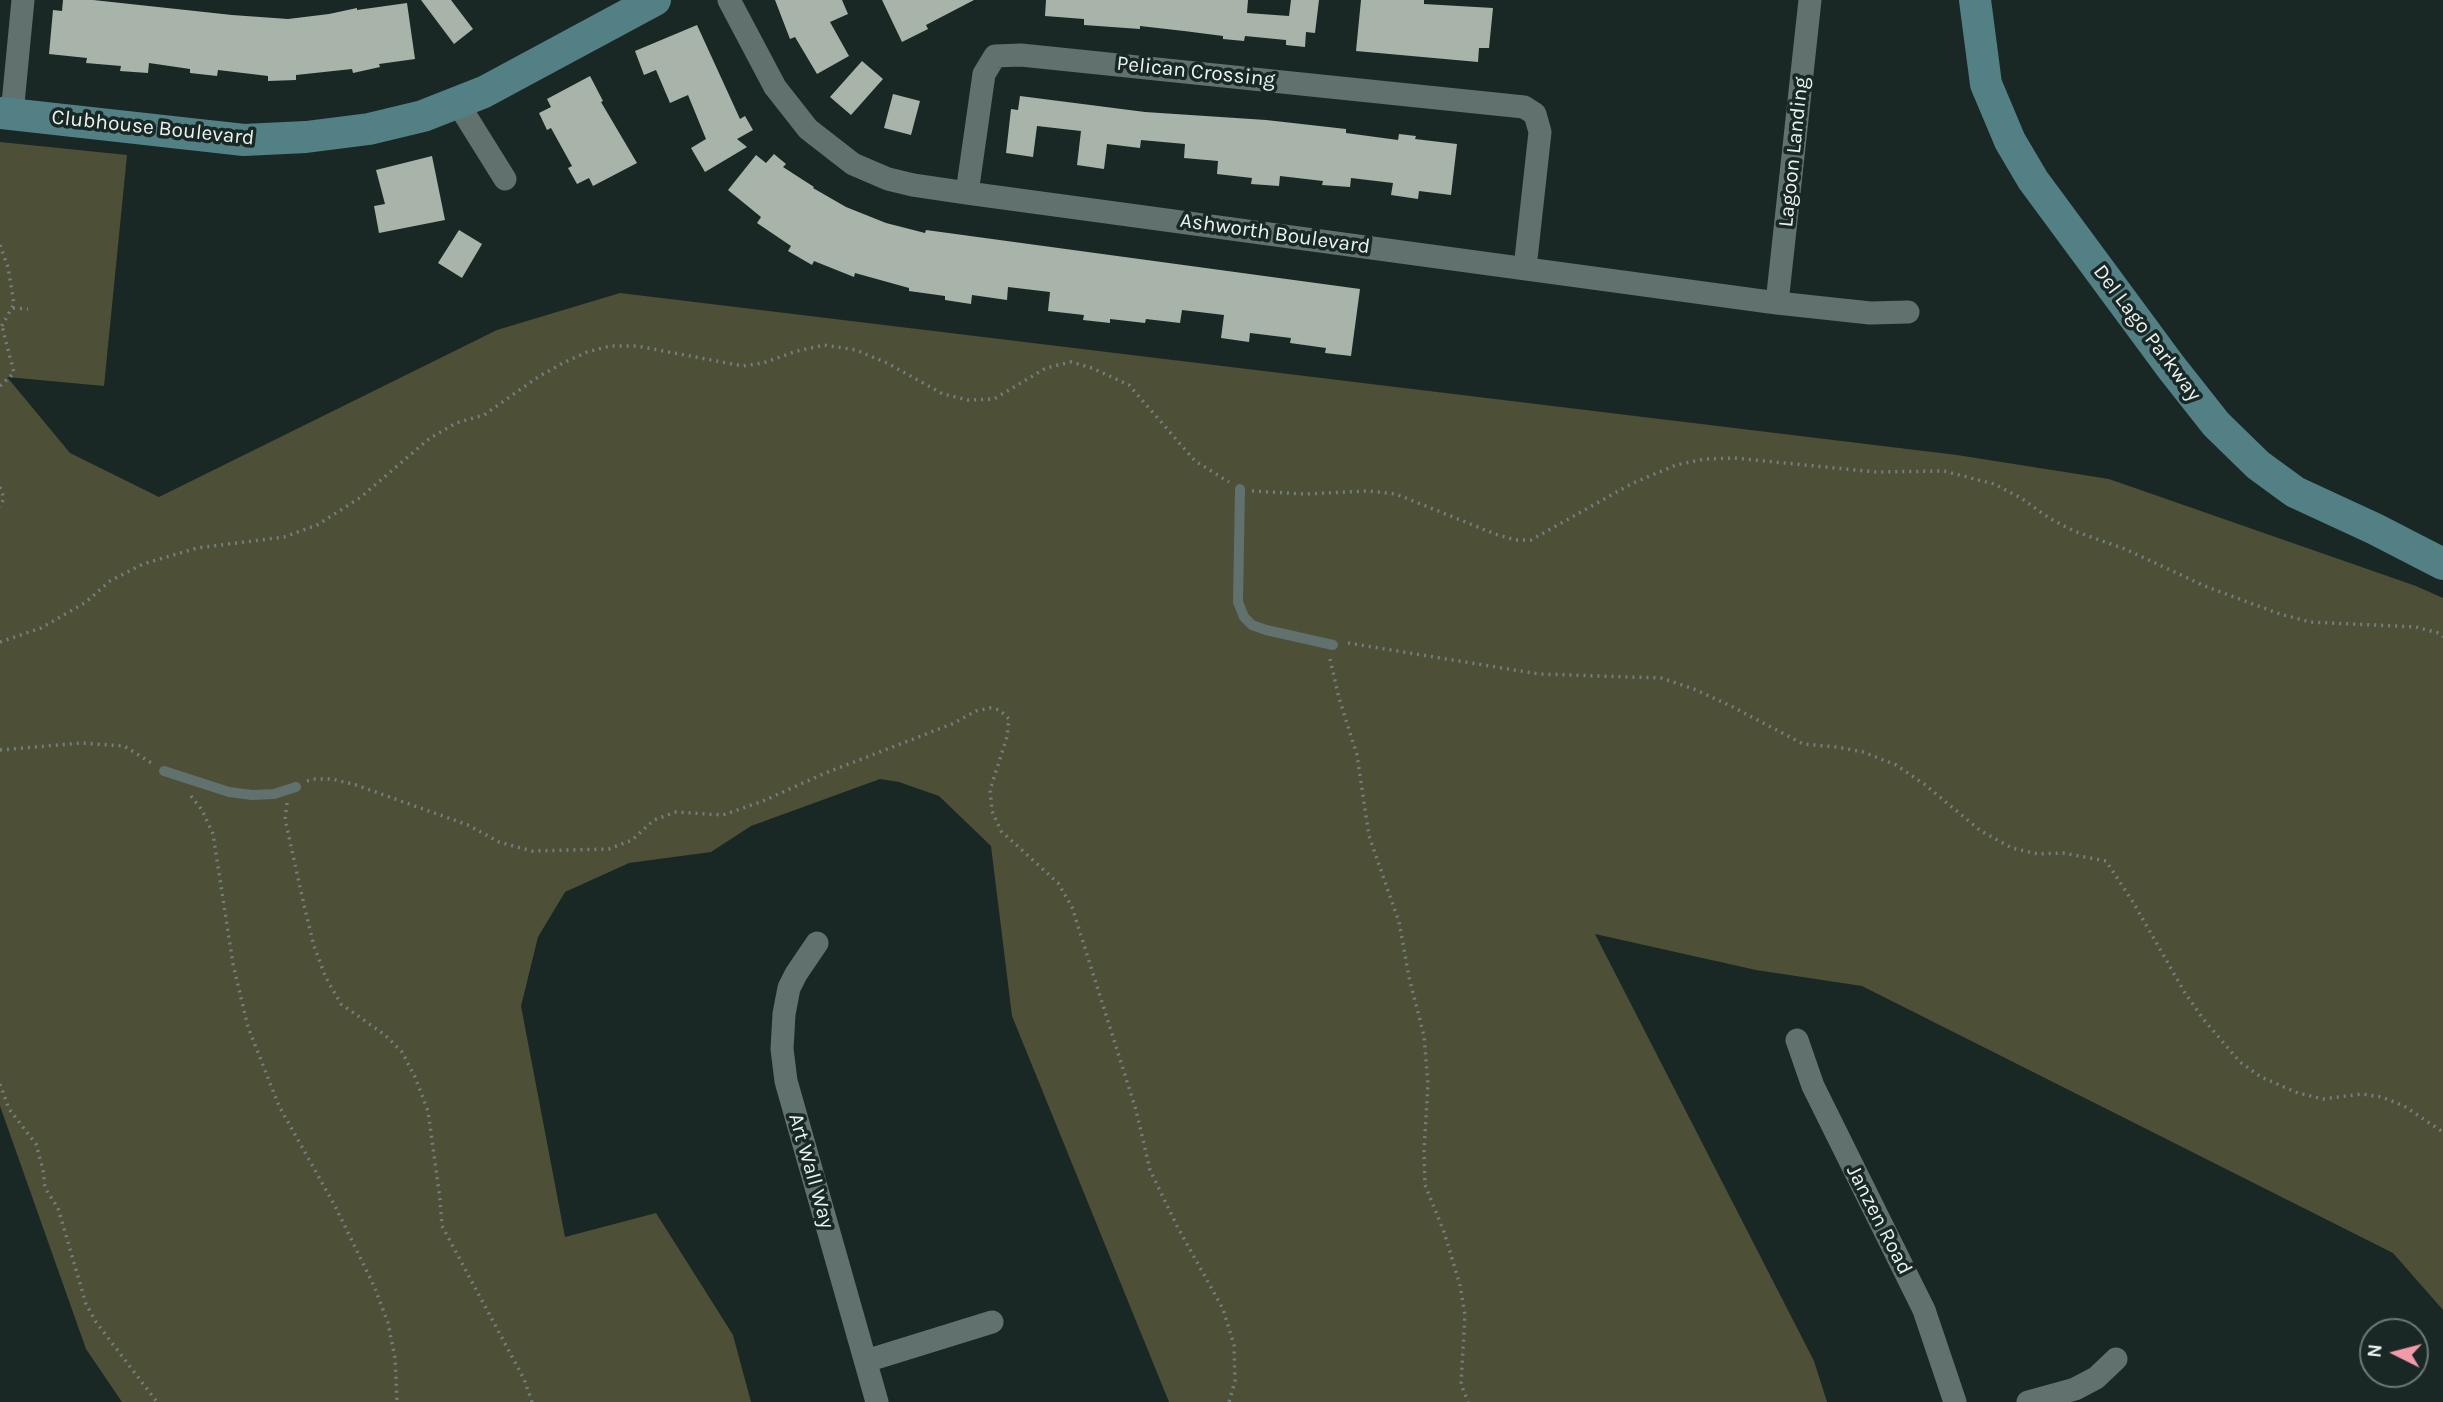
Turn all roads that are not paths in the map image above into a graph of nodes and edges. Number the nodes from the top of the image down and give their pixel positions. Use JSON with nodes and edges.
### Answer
{"nodes":[{"id":1,"x":23,"y":0,"type":"edge"},
{"id":2,"x":655,"y":0,"type":"edge"},
{"id":3,"x":729,"y":0,"type":"edge"},
{"id":4,"x":1810,"y":0,"type":"edge"},
{"id":5,"x":1976,"y":0,"type":"edge"},
{"id":6,"x":457,"y":102,"type":"junction"},
{"id":7,"x":6,"y":114,"type":"edge"},
{"id":8,"x":505,"y":179,"type":"dead end"},
{"id":9,"x":967,"y":193,"type":"junction"},
{"id":10,"x":1525,"y":268,"type":"junction"},
{"id":11,"x":1777,"y":303,"type":"junction"},
{"id":12,"x":1908,"y":312,"type":"dead end"},
{"id":13,"x":1240,"y":489,"type":"road end"},
{"id":14,"x":2443,"y":564,"type":"edge"},
{"id":15,"x":1333,"y":645,"type":"road end"},
{"id":16,"x":164,"y":771,"type":"road end"},
{"id":17,"x":296,"y":787,"type":"road end"},
{"id":18,"x":817,"y":943,"type":"dead end"},
{"id":19,"x":1797,"y":1040,"type":"dead end"},
{"id":20,"x":992,"y":1322,"type":"dead end"},
{"id":21,"x":2116,"y":1359,"type":"dead end"},
{"id":22,"x":866,"y":1362,"type":"junction"},
{"id":23,"x":877,"y":1402,"type":"edge"},
{"id":24,"x":1955,"y":1402,"type":"edge"},
{"id":25,"x":2028,"y":1402,"type":"edge"}],
"edges":[{"from":1,"to":7,"type":"street"},
{"from":2,"to":6,"type":"street","name":"Clubhouse Boulevard"},
{"from":3,"to":9,"type":"street","name":"Ashworth Boulevard"},
{"from":4,"to":11,"type":"street","name":"Lagoon Landing"},
{"from":5,"to":14,"type":"street","name":"Del Lago Parkway"},
{"from":6,"to":7,"type":"street","name":"Clubhouse Boulevard"},
{"from":6,"to":8,"type":"street"},
{"from":9,"to":10,"type":"street","name":"Ashworth Boulevard"},
{"from":9,"to":10,"type":"street","name":"Pelican Crossing"},
{"from":10,"to":11,"type":"street","name":"Ashworth Boulevard"},
{"from":11,"to":12,"type":"street","name":"Ashworth Boulevard"},
{"from":13,"to":15,"type":"lane"},
{"from":16,"to":17,"type":"lane"},
{"from":18,"to":22,"type":"street","name":"Art Wall Way"},
{"from":19,"to":24,"type":"street","name":"Janzen Road"},
{"from":20,"to":22,"type":"street"},
{"from":21,"to":25,"type":"street"},
{"from":22,"to":23,"type":"street","name":"Art Wall Way"}]}
